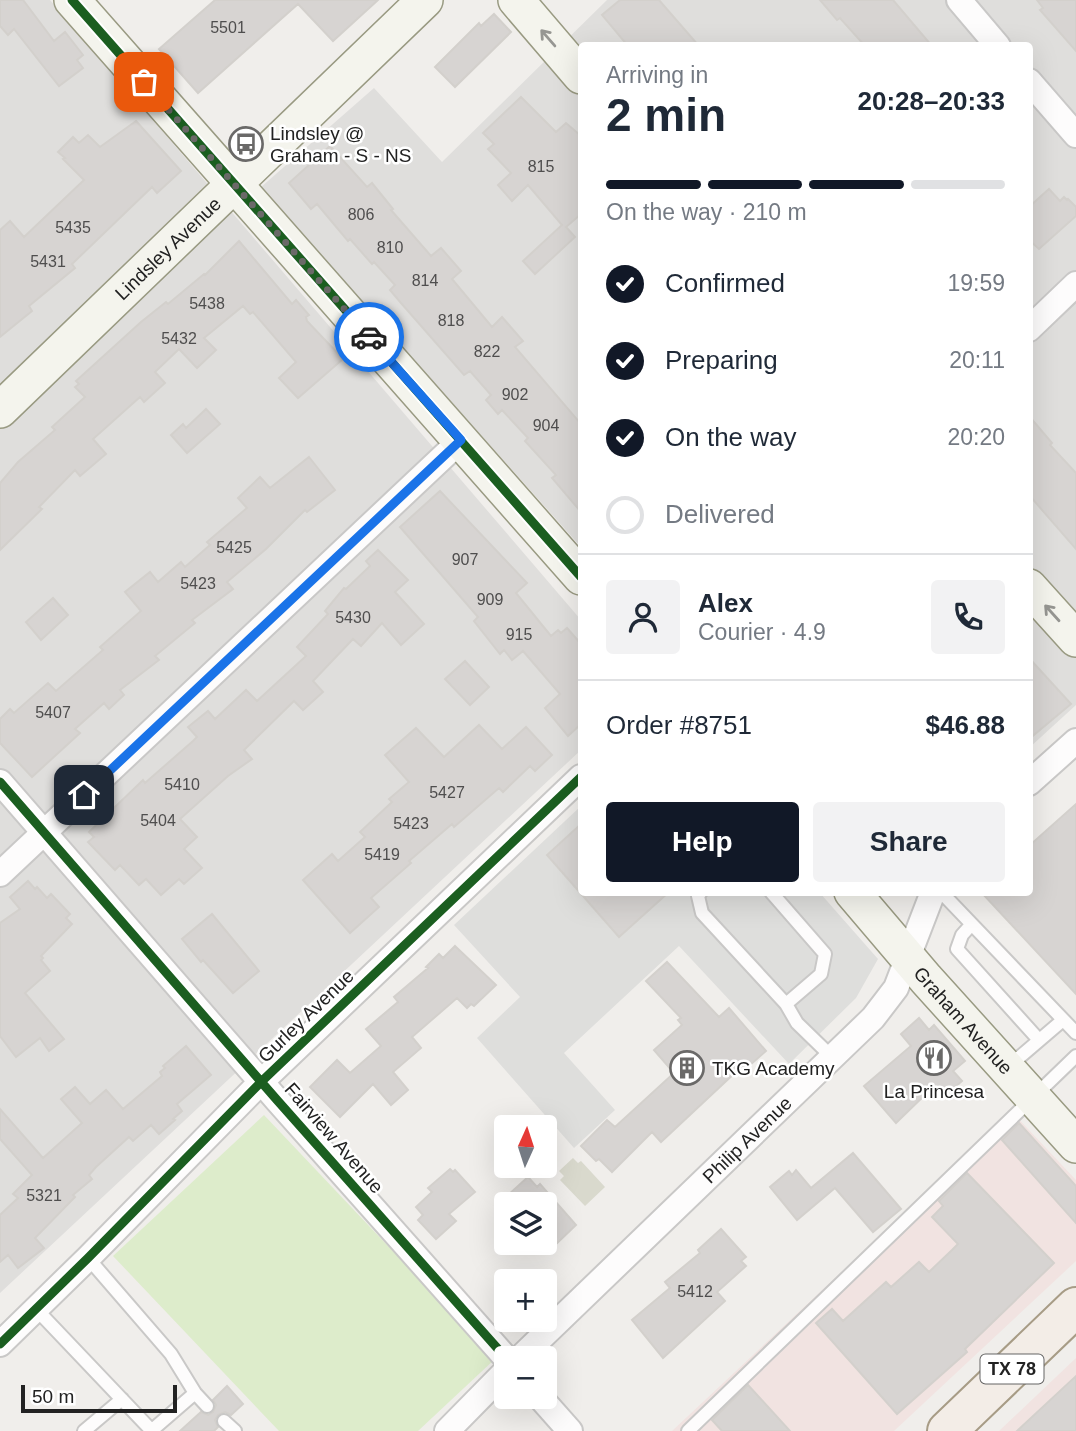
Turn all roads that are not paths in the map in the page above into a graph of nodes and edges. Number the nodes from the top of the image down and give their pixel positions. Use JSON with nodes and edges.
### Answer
{"nodes":[{"id":1,"x":72,"y":0,"type":"edge"},
{"id":2,"x":425,"y":0,"type":"edge"},
{"id":3,"x":516,"y":0,"type":"edge"},
{"id":4,"x":958,"y":0,"type":"edge"},
{"id":5,"x":995,"y":42,"type":"edge"},
{"id":6,"x":578,"y":72,"type":"edge"},
{"id":7,"x":1033,"y":86,"type":"edge"},
{"id":8,"x":1076,"y":135,"type":"edge"},
{"id":9,"x":234,"y":184,"type":"junction"},
{"id":10,"x":1076,"y":284,"type":"edge"},
{"id":11,"x":1033,"y":325,"type":"edge"},
{"id":12,"x":0,"y":410,"type":"edge"},
{"id":13,"x":461,"y":440,"type":"junction"},
{"id":14,"x":578,"y":574,"type":"edge"},
{"id":15,"x":1033,"y":591,"type":"edge"},
{"id":16,"x":1076,"y":639,"type":"edge"},
{"id":17,"x":1076,"y":741,"type":"edge"},
{"id":18,"x":1033,"y":779,"type":"edge"},
{"id":19,"x":578,"y":780,"type":"edge"},
{"id":20,"x":0,"y":782,"type":"edge"},
{"id":21,"x":44,"y":832,"type":"junction"},
{"id":22,"x":0,"y":874,"type":"edge"},
{"id":23,"x":698,"y":896,"type":"edge"},
{"id":24,"x":774,"y":896,"type":"edge"},
{"id":25,"x":856,"y":896,"type":"edge"},
{"id":26,"x":931,"y":896,"type":"edge"},
{"id":27,"x":944,"y":896,"type":"edge"},
{"id":28,"x":971,"y":925,"type":"junction"},
{"id":29,"x":908,"y":956,"type":"junction"},
{"id":30,"x":786,"y":1004,"type":"junction"},
{"id":31,"x":1063,"y":1020,"type":"junction"},
{"id":32,"x":1076,"y":1033,"type":"edge"},
{"id":33,"x":1040,"y":1040,"type":"junction"},
{"id":34,"x":1076,"y":1056,"type":"edge"},
{"id":35,"x":832,"y":1058,"type":"junction"},
{"id":36,"x":1007,"y":1067,"type":"junction"},
{"id":37,"x":261,"y":1082,"type":"junction"},
{"id":38,"x":1034,"y":1096,"type":"junction"},
{"id":39,"x":1076,"y":1145,"type":"edge"},
{"id":40,"x":88,"y":1258,"type":"junction"},
{"id":41,"x":1076,"y":1307,"type":"edge"},
{"id":42,"x":36,"y":1309,"type":"junction"},
{"id":43,"x":0,"y":1344,"type":"edge"},
{"id":44,"x":495,"y":1346,"type":"edge"},
{"id":45,"x":532,"y":1346,"type":"edge"},
{"id":46,"x":494,"y":1383,"type":"edge"},
{"id":47,"x":195,"y":1393,"type":"junction"},
{"id":48,"x":122,"y":1399,"type":"junction"},
{"id":49,"x":207,"y":1406,"type":"dead end"},
{"id":50,"x":551,"y":1409,"type":"edge"},
{"id":51,"x":224,"y":1421,"type":"dead end"},
{"id":52,"x":84,"y":1431,"type":"edge"},
{"id":53,"x":151,"y":1431,"type":"edge"},
{"id":54,"x":236,"y":1431,"type":"edge"},
{"id":55,"x":447,"y":1431,"type":"edge"},
{"id":56,"x":570,"y":1431,"type":"edge"},
{"id":57,"x":688,"y":1431,"type":"edge"},
{"id":58,"x":947,"y":1431,"type":"edge"}],
"edges":[{"from":1,"to":9,"type":"street"},
{"from":2,"to":9,"type":"street","name":"Lindsley Avenue"},
{"from":6,"to":3,"type":"street","one_way":true},
{"from":4,"to":5,"type":"street"},
{"from":7,"to":8,"type":"street"},
{"from":9,"to":12,"type":"street","name":"Lindsley Avenue"},
{"from":9,"to":13,"type":"street"},
{"from":10,"to":11,"type":"street"},
{"from":13,"to":14,"type":"street"},
{"from":13,"to":21,"type":"street"},
{"from":16,"to":15,"type":"street","one_way":true},
{"from":17,"to":18,"type":"street"},
{"from":19,"to":37,"type":"street","name":"Gurley Avenue"},
{"from":20,"to":21,"type":"street","name":"Fairview Avenue"},
{"from":21,"to":22,"type":"street"},
{"from":21,"to":37,"type":"street","name":"Fairview Avenue"},
{"from":23,"to":30,"type":"lane"},
{"from":24,"to":30,"type":"lane"},
{"from":25,"to":29,"type":"street","name":"Graham Avenue"},
{"from":26,"to":29,"type":"street","name":"Philip Avenue"},
{"from":27,"to":28,"type":"lane"},
{"from":28,"to":31,"type":"lane"},
{"from":28,"to":33,"type":"lane"},
{"from":29,"to":35,"type":"street","name":"Philip Avenue"},
{"from":29,"to":36,"type":"street","name":"Graham Avenue"},
{"from":30,"to":35,"type":"lane"},
{"from":31,"to":32,"type":"lane"},
{"from":31,"to":33,"type":"lane"},
{"from":33,"to":36,"type":"lane"},
{"from":34,"to":38,"type":"lane"},
{"from":35,"to":45,"type":"street","name":"Philip Avenue"},
{"from":36,"to":38,"type":"street","name":"Graham Avenue"},
{"from":37,"to":40,"type":"street","name":"Gurley Avenue"},
{"from":37,"to":44,"type":"street","name":"Fairview Avenue"},
{"from":38,"to":39,"type":"street","name":"Graham Avenue"},
{"from":38,"to":57,"type":"lane"},
{"from":40,"to":42,"type":"street","name":"Gurley Avenue"},
{"from":40,"to":47,"type":"lane"},
{"from":41,"to":58,"type":"main road","number":"TX 78"},
{"from":42,"to":43,"type":"street","name":"Gurley Avenue"},
{"from":42,"to":48,"type":"lane"},
{"from":46,"to":55,"type":"street"},
{"from":47,"to":49,"type":"lane"},
{"from":47,"to":53,"type":"lane"},
{"from":48,"to":52,"type":"lane"},
{"from":48,"to":53,"type":"lane"},
{"from":50,"to":56,"type":"street"},
{"from":51,"to":54,"type":"lane"}]}
